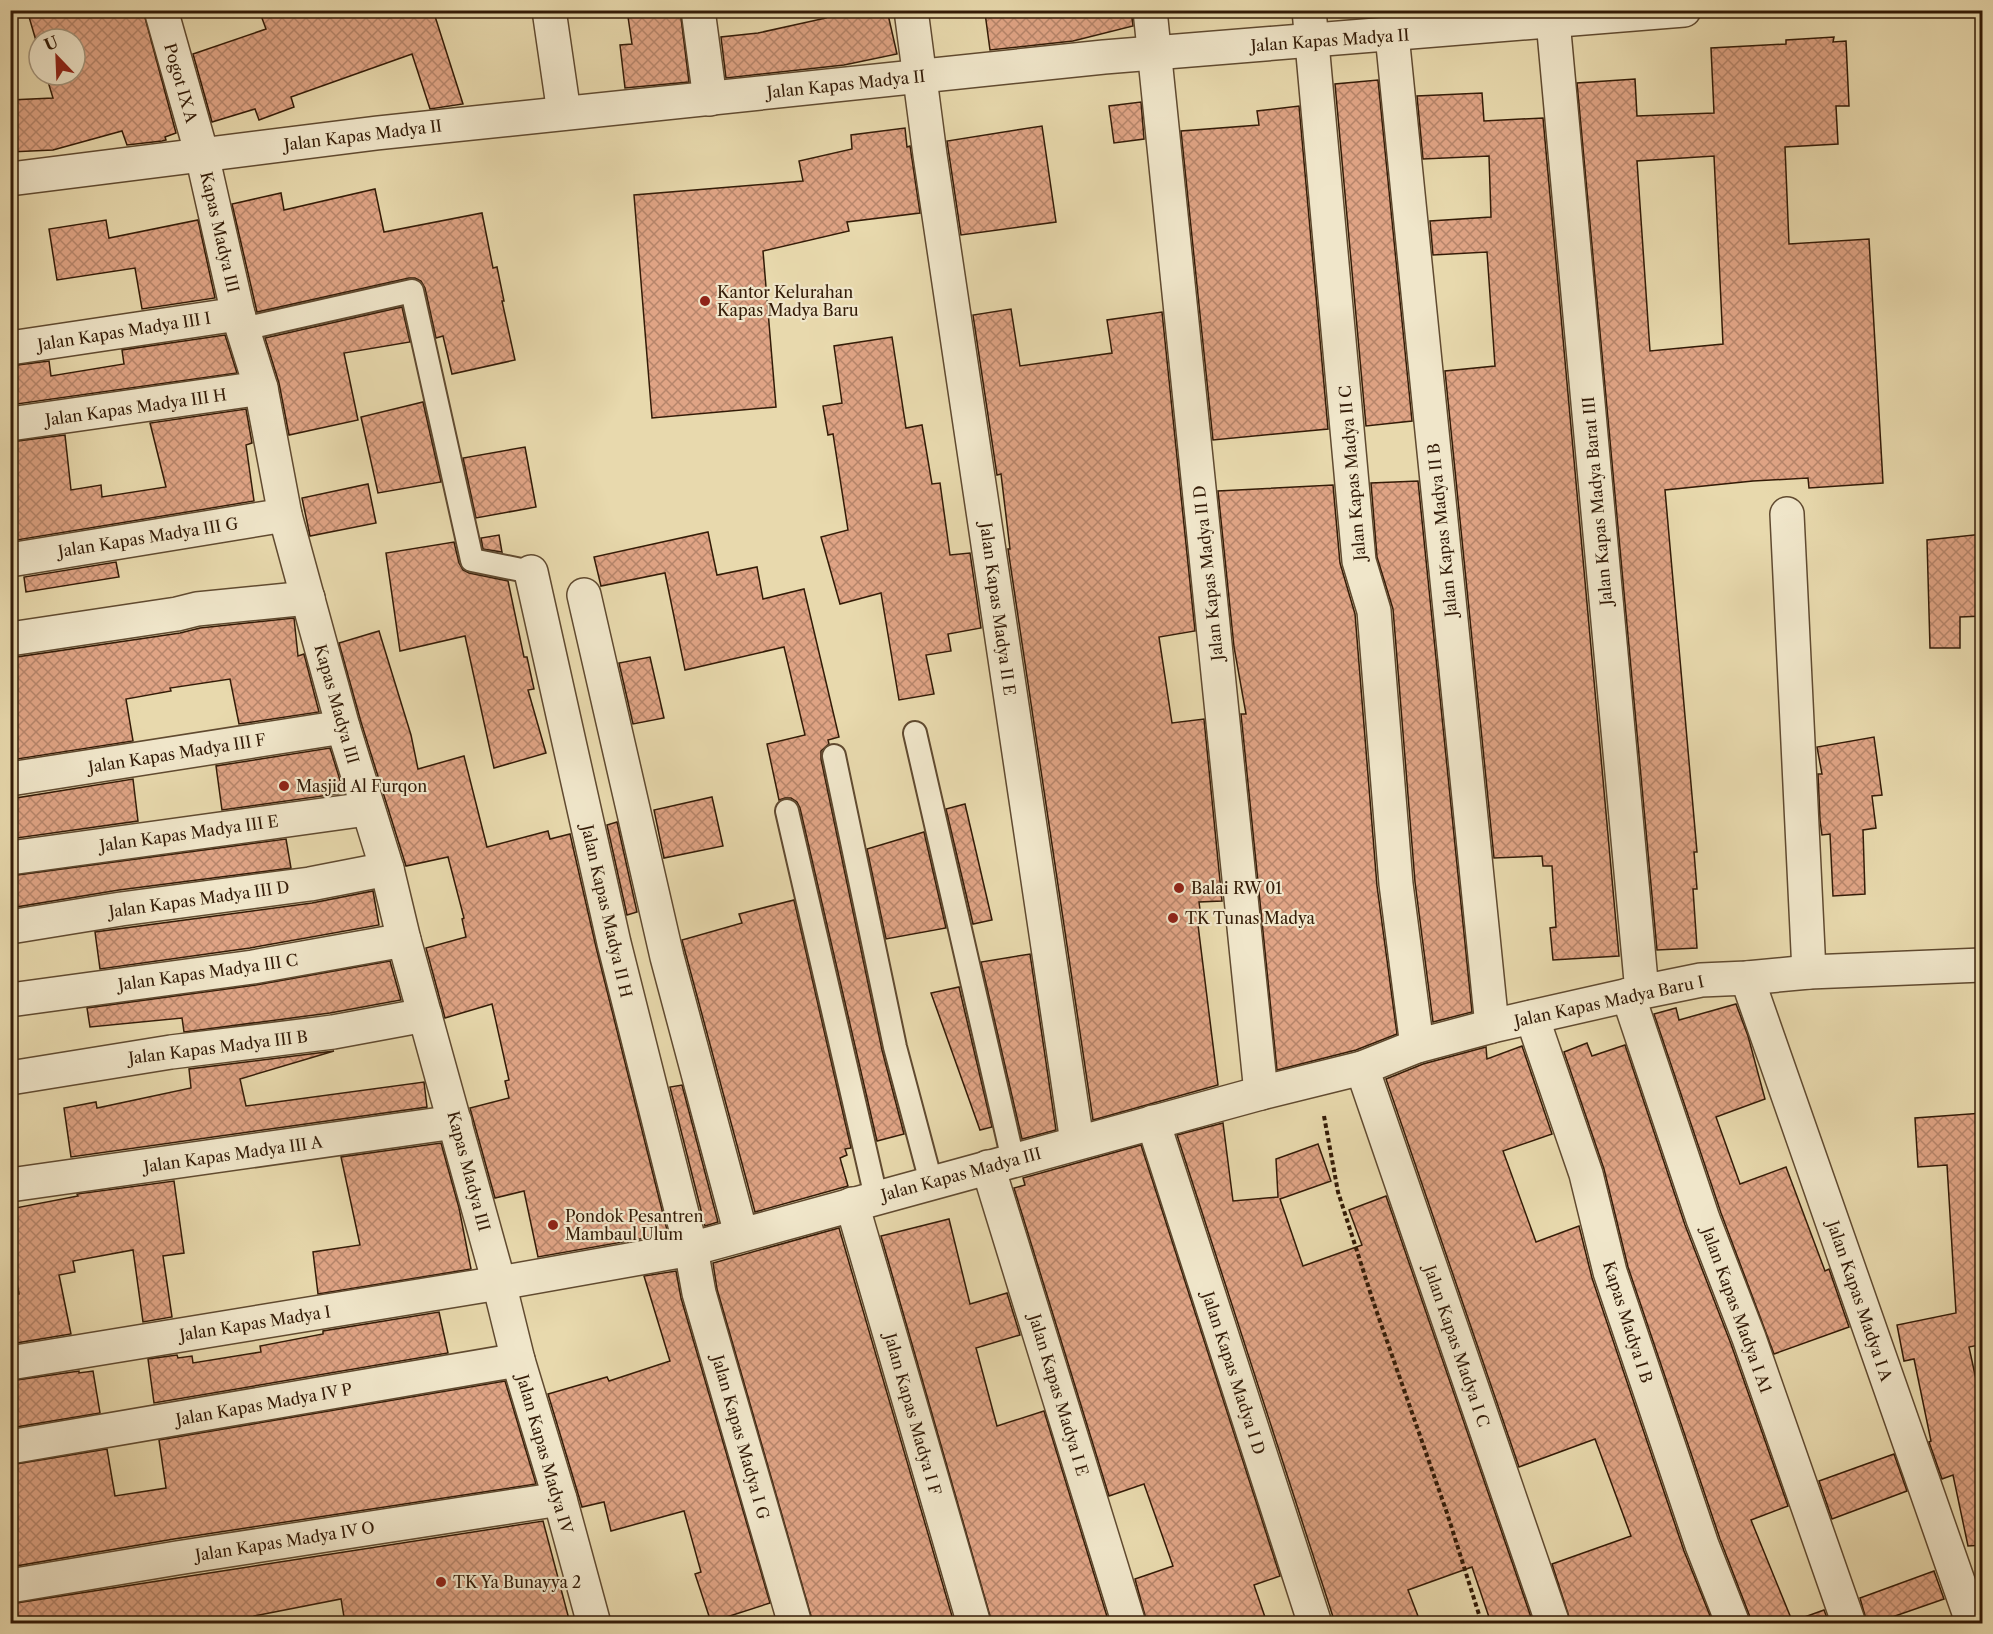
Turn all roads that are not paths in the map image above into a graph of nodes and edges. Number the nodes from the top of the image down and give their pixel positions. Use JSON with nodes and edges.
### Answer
{"nodes":[{"id":1,"x":161,"y":10,"type":"edge"},
{"id":2,"x":549,"y":10,"type":"edge"},
{"id":3,"x":698,"y":10,"type":"edge"},
{"id":4,"x":911,"y":10,"type":"edge"},
{"id":5,"x":1150,"y":10,"type":"edge"},
{"id":6,"x":1684,"y":10,"type":"edge"},
{"id":7,"x":1552,"y":16,"type":"edge"},
{"id":8,"x":1310,"y":26,"type":"edge"},
{"id":9,"x":1392,"y":35,"type":"junction"},
{"id":10,"x":1155,"y":53,"type":"junction"},
{"id":11,"x":919,"y":76,"type":"junction"},
{"id":12,"x":710,"y":99,"type":"junction"},
{"id":13,"x":564,"y":114,"type":"junction"},
{"id":14,"x":202,"y":155,"type":"junction"},
{"id":15,"x":10,"y":179,"type":"edge"},
{"id":16,"x":241,"y":321,"type":"junction"},
{"id":17,"x":10,"y":348,"type":"edge"},
{"id":18,"x":261,"y":388,"type":"junction"},
{"id":19,"x":10,"y":424,"type":"edge"},
{"id":20,"x":285,"y":514,"type":"junction"},
{"id":21,"x":1787,"y":514,"type":"dead end"},
{"id":22,"x":10,"y":560,"type":"edge"},
{"id":23,"x":531,"y":572,"type":"joint"},
{"id":24,"x":585,"y":595,"type":"dead end"},
{"id":25,"x":308,"y":598,"type":"junction"},
{"id":26,"x":10,"y":639,"type":"edge"},
{"id":27,"x":343,"y":727,"type":"junction"},
{"id":28,"x":915,"y":734,"type":"dead end"},
{"id":29,"x":834,"y":756,"type":"dead end"},
{"id":30,"x":10,"y":779,"type":"edge"},
{"id":31,"x":630,"y":797,"type":"junction"},
{"id":32,"x":368,"y":808,"type":"junction"},
{"id":33,"x":584,"y":810,"type":"junction"},
{"id":34,"x":787,"y":811,"type":"dead end"},
{"id":35,"x":10,"y":858,"type":"edge"},
{"id":36,"x":387,"y":869,"type":"junction"},
{"id":37,"x":10,"y":927,"type":"edge"},
{"id":38,"x":404,"y":940,"type":"junction"},
{"id":39,"x":1983,"y":964,"type":"edge"},
{"id":40,"x":1809,"y":972,"type":"junction"},
{"id":41,"x":1747,"y":978,"type":"junction"},
{"id":42,"x":1635,"y":994,"type":"junction"},
{"id":43,"x":10,"y":1000,"type":"edge"},
{"id":44,"x":425,"y":1015,"type":"junction"},
{"id":45,"x":1532,"y":1017,"type":"junction"},
{"id":46,"x":1492,"y":1026,"type":"junction"},
{"id":47,"x":1417,"y":1046,"type":"junction"},
{"id":48,"x":1362,"y":1068,"type":"junction"},
{"id":49,"x":10,"y":1078,"type":"edge"},
{"id":50,"x":1261,"y":1093,"type":"junction"},
{"id":51,"x":455,"y":1122,"type":"junction"},
{"id":52,"x":1152,"y":1122,"type":"junction"},
{"id":53,"x":1077,"y":1142,"type":"junction"},
{"id":54,"x":1000,"y":1164,"type":"junction"},
{"id":55,"x":931,"y":1182,"type":"junction"},
{"id":56,"x":10,"y":1185,"type":"edge"},
{"id":57,"x":864,"y":1200,"type":"junction"},
{"id":58,"x":741,"y":1234,"type":"junction"},
{"id":59,"x":691,"y":1249,"type":"junction"},
{"id":60,"x":499,"y":1283,"type":"junction"},
{"id":61,"x":518,"y":1360,"type":"junction"},
{"id":62,"x":10,"y":1363,"type":"edge"},
{"id":63,"x":10,"y":1447,"type":"edge"},
{"id":64,"x":560,"y":1499,"type":"junction"},
{"id":65,"x":10,"y":1586,"type":"edge"},
{"id":66,"x":594,"y":1623,"type":"edge"},
{"id":67,"x":795,"y":1623,"type":"edge"},
{"id":68,"x":974,"y":1623,"type":"edge"},
{"id":69,"x":1129,"y":1623,"type":"edge"},
{"id":70,"x":1316,"y":1623,"type":"edge"},
{"id":71,"x":1553,"y":1623,"type":"edge"},
{"id":72,"x":1733,"y":1623,"type":"edge"},
{"id":73,"x":1849,"y":1623,"type":"edge"},
{"id":74,"x":1974,"y":1623,"type":"edge"}],
"edges":[{"from":1,"to":14,"type":"street","name":"Pogot IX A"},
{"from":2,"to":13,"type":"street"},
{"from":3,"to":12,"type":"street"},
{"from":4,"to":11,"type":"street","name":"Jalan Kapas Madya II E"},
{"from":5,"to":10,"type":"street","name":"Jalan Kapas Madya II D"},
{"from":6,"to":7,"type":"street","name":"Jalan Kapas Madya II"},
{"from":7,"to":9,"type":"street","name":"Jalan Kapas Madya II"},
{"from":7,"to":42,"type":"street","name":"Jalan Kapas Madya Barat III"},
{"from":8,"to":9,"type":"street","name":"Jalan Kapas Madya II"},
{"from":8,"to":10,"type":"street","name":"Jalan Kapas Madya II"},
{"from":8,"to":47,"type":"street","name":"Jalan Kapas Madya II C"},
{"from":9,"to":46,"type":"street","name":"Jalan Kapas Madya II B"},
{"from":10,"to":11,"type":"street","name":"Jalan Kapas Madya II"},
{"from":10,"to":50,"type":"street","name":"Jalan Kapas Madya II D"},
{"from":11,"to":12,"type":"street","name":"Jalan Kapas Madya II"},
{"from":11,"to":53,"type":"street","name":"Jalan Kapas Madya II E"},
{"from":12,"to":13,"type":"street","name":"Jalan Kapas Madya II"},
{"from":13,"to":14,"type":"street","name":"Jalan Kapas Madya II"},
{"from":14,"to":15,"type":"street","name":"Jalan Kapas Madya II"},
{"from":14,"to":16,"type":"street","name":"Kapas Madya III"},
{"from":16,"to":17,"type":"street","name":"Jalan Kapas Madya III I"},
{"from":16,"to":18,"type":"street","name":"Kapas Madya III"},
{"from":16,"to":23,"type":"lane"},
{"from":18,"to":19,"type":"street","name":"Jalan Kapas Madya III H"},
{"from":18,"to":20,"type":"street","name":"Kapas Madya III"},
{"from":20,"to":22,"type":"street","name":"Jalan Kapas Madya III G"},
{"from":20,"to":25,"type":"street","name":"Kapas Madya III"},
{"from":21,"to":40,"type":"street"},
{"from":23,"to":33,"type":"street","name":"Jalan Kapas Madya II H"},
{"from":24,"to":31,"type":"street"},
{"from":25,"to":26,"type":"street"},
{"from":25,"to":27,"type":"street","name":"Kapas Madya III"},
{"from":27,"to":30,"type":"street","name":"Jalan Kapas Madya III F"},
{"from":27,"to":32,"type":"street","name":"Kapas Madya III"},
{"from":28,"to":54,"type":"lane"},
{"from":29,"to":55,"type":"lane"},
{"from":31,"to":33,"type":"street"},
{"from":31,"to":58,"type":"street"},
{"from":32,"to":35,"type":"street","name":"Jalan Kapas Madya III E"},
{"from":32,"to":36,"type":"street","name":"Kapas Madya III"},
{"from":33,"to":59,"type":"street","name":"Jalan Kapas Madya II H"},
{"from":34,"to":57,"type":"lane"},
{"from":36,"to":37,"type":"street","name":"Jalan Kapas Madya III D"},
{"from":36,"to":38,"type":"street","name":"Kapas Madya III"},
{"from":38,"to":43,"type":"street","name":"Jalan Kapas Madya III C"},
{"from":38,"to":44,"type":"street","name":"Kapas Madya III"},
{"from":39,"to":40,"type":"street","name":"Jalan Kapas Madya Baru I"},
{"from":40,"to":41,"type":"street","name":"Jalan Kapas Madya Baru I"},
{"from":41,"to":42,"type":"street","name":"Jalan Kapas Madya Baru I"},
{"from":41,"to":74,"type":"street","name":"Jalan Kapas Madya I A"},
{"from":42,"to":45,"type":"street","name":"Jalan Kapas Madya Baru I"},
{"from":42,"to":73,"type":"street","name":"Jalan Kapas Madya I A1"},
{"from":44,"to":49,"type":"street","name":"Jalan Kapas Madya III B"},
{"from":44,"to":51,"type":"street","name":"Kapas Madya III"},
{"from":45,"to":46,"type":"street","name":"Jalan Kapas Madya Baru I"},
{"from":45,"to":72,"type":"street","name":"Kapas Madya I B"},
{"from":46,"to":47,"type":"street","name":"Jalan Kapas Madya Baru I"},
{"from":47,"to":48,"type":"street","name":"Jalan Kapas Madya III"},
{"from":48,"to":50,"type":"street","name":"Jalan Kapas Madya III"},
{"from":48,"to":71,"type":"street","name":"Jalan Kapas Madya I C"},
{"from":50,"to":52,"type":"street","name":"Jalan Kapas Madya III"},
{"from":51,"to":56,"type":"street","name":"Jalan Kapas Madya III A"},
{"from":51,"to":60,"type":"street","name":"Kapas Madya III"},
{"from":52,"to":53,"type":"street","name":"Jalan Kapas Madya III"},
{"from":52,"to":70,"type":"street","name":"Jalan Kapas Madya I D"},
{"from":53,"to":54,"type":"street","name":"Jalan Kapas Madya III"},
{"from":54,"to":55,"type":"street","name":"Jalan Kapas Madya III"},
{"from":54,"to":69,"type":"street","name":"Jalan Kapas Madya I E"},
{"from":55,"to":57,"type":"street","name":"Jalan Kapas Madya III"},
{"from":57,"to":58,"type":"street","name":"Jalan Kapas Madya III"},
{"from":57,"to":68,"type":"street","name":"Jalan Kapas Madya I F"},
{"from":58,"to":59,"type":"street","name":"Jalan Kapas Madya III"},
{"from":59,"to":60,"type":"street","name":"Jalan Kapas Madya III"},
{"from":59,"to":67,"type":"street","name":"Jalan Kapas Madya I G"},
{"from":60,"to":61,"type":"street","name":"Jalan Kapas Madya IV"},
{"from":60,"to":62,"type":"street","name":"Jalan Kapas Madya I"},
{"from":61,"to":63,"type":"street","name":"Jalan Kapas Madya IV P"},
{"from":61,"to":64,"type":"street","name":"Jalan Kapas Madya IV"},
{"from":64,"to":65,"type":"street","name":"Jalan Kapas Madya IV O"},
{"from":64,"to":66,"type":"street","name":"Jalan Kapas Madya IV"}]}
